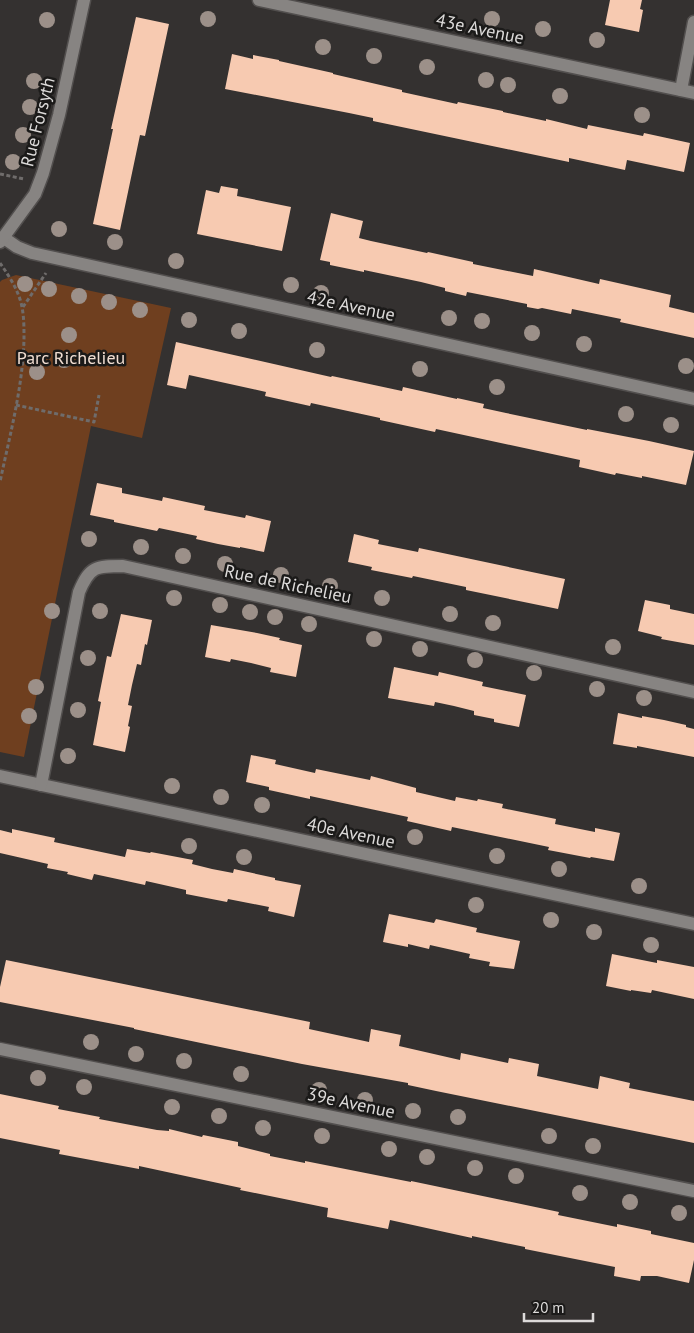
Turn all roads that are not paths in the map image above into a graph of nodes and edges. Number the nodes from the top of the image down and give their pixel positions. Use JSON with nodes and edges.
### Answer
{"nodes":[{"id":1,"x":84,"y":0,"type":"edge"},
{"id":2,"x":259,"y":0,"type":"edge"},
{"id":3,"x":694,"y":22,"type":"edge"},
{"id":4,"x":680,"y":90,"type":"junction"},
{"id":5,"x":694,"y":93,"type":"edge"},
{"id":6,"x":2,"y":240,"type":"edge"},
{"id":7,"x":694,"y":399,"type":"edge"},
{"id":8,"x":694,"y":692,"type":"edge"},
{"id":9,"x":0,"y":776,"type":"edge"},
{"id":10,"x":41,"y":785,"type":"junction"},
{"id":11,"x":694,"y":924,"type":"edge"},
{"id":12,"x":0,"y":1049,"type":"edge"},
{"id":13,"x":694,"y":1191,"type":"edge"}],
"edges":[{"from":1,"to":6,"type":"street","name":"Rue Forsyth"},
{"from":2,"to":4,"type":"street","name":"43e Avenue"},
{"from":3,"to":4,"type":"street"},
{"from":4,"to":5,"type":"street","name":"43e Avenue"},
{"from":6,"to":7,"type":"street","name":"42e Avenue"},
{"from":8,"to":10,"type":"street","name":"Rue de Richelieu"},
{"from":9,"to":10,"type":"street","name":"40e Avenue"},
{"from":10,"to":11,"type":"street","name":"40e Avenue"},
{"from":12,"to":13,"type":"street","name":"39e Avenue"}]}
